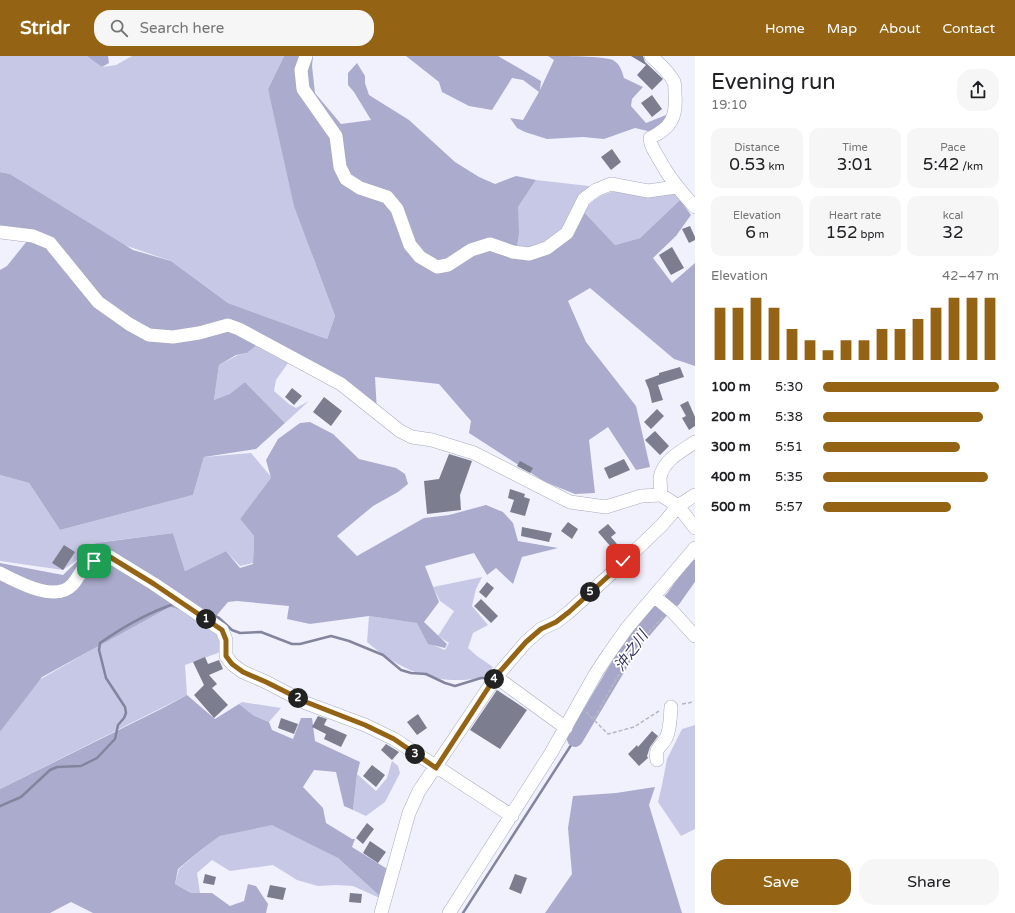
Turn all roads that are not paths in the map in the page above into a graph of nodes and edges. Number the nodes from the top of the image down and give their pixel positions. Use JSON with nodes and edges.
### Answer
{"nodes":[{"id":1,"x":306,"y":56,"type":"edge"},
{"id":2,"x":651,"y":56,"type":"edge"},
{"id":3,"x":676,"y":186,"type":"junction"},
{"id":4,"x":695,"y":207,"type":"edge"},
{"id":5,"x":0,"y":232,"type":"edge"},
{"id":6,"x":695,"y":442,"type":"edge"},
{"id":7,"x":661,"y":495,"type":"junction"},
{"id":8,"x":695,"y":495,"type":"edge"},
{"id":9,"x":678,"y":506,"type":"junction"},
{"id":10,"x":695,"y":528,"type":"edge"},
{"id":11,"x":695,"y":548,"type":"edge"},
{"id":12,"x":0,"y":573,"type":"edge"},
{"id":13,"x":654,"y":596,"type":"junction"},
{"id":14,"x":695,"y":636,"type":"edge"},
{"id":15,"x":496,"y":676,"type":"junction"},
{"id":16,"x":671,"y":707,"type":"road end"},
{"id":17,"x":566,"y":728,"type":"junction"},
{"id":18,"x":657,"y":760,"type":"dead end"},
{"id":19,"x":436,"y":768,"type":"junction"},
{"id":20,"x":512,"y":816,"type":"junction"},
{"id":21,"x":381,"y":913,"type":"edge"},
{"id":22,"x":449,"y":913,"type":"edge"}],
"edges":[{"from":1,"to":3,"type":"street"},
{"from":2,"to":3,"type":"street"},
{"from":3,"to":4,"type":"street"},
{"from":5,"to":7,"type":"street"},
{"from":6,"to":7,"type":"street"},
{"from":7,"to":9,"type":"street"},
{"from":8,"to":9,"type":"street"},
{"from":9,"to":10,"type":"street"},
{"from":9,"to":15,"type":"street"},
{"from":11,"to":13,"type":"street"},
{"from":12,"to":19,"type":"street"},
{"from":13,"to":14,"type":"street"},
{"from":13,"to":17,"type":"street"},
{"from":15,"to":17,"type":"street"},
{"from":15,"to":19,"type":"street"},
{"from":16,"to":18,"type":"street"},
{"from":17,"to":20,"type":"street"},
{"from":19,"to":20,"type":"street"},
{"from":19,"to":21,"type":"street"},
{"from":20,"to":22,"type":"street"}]}
